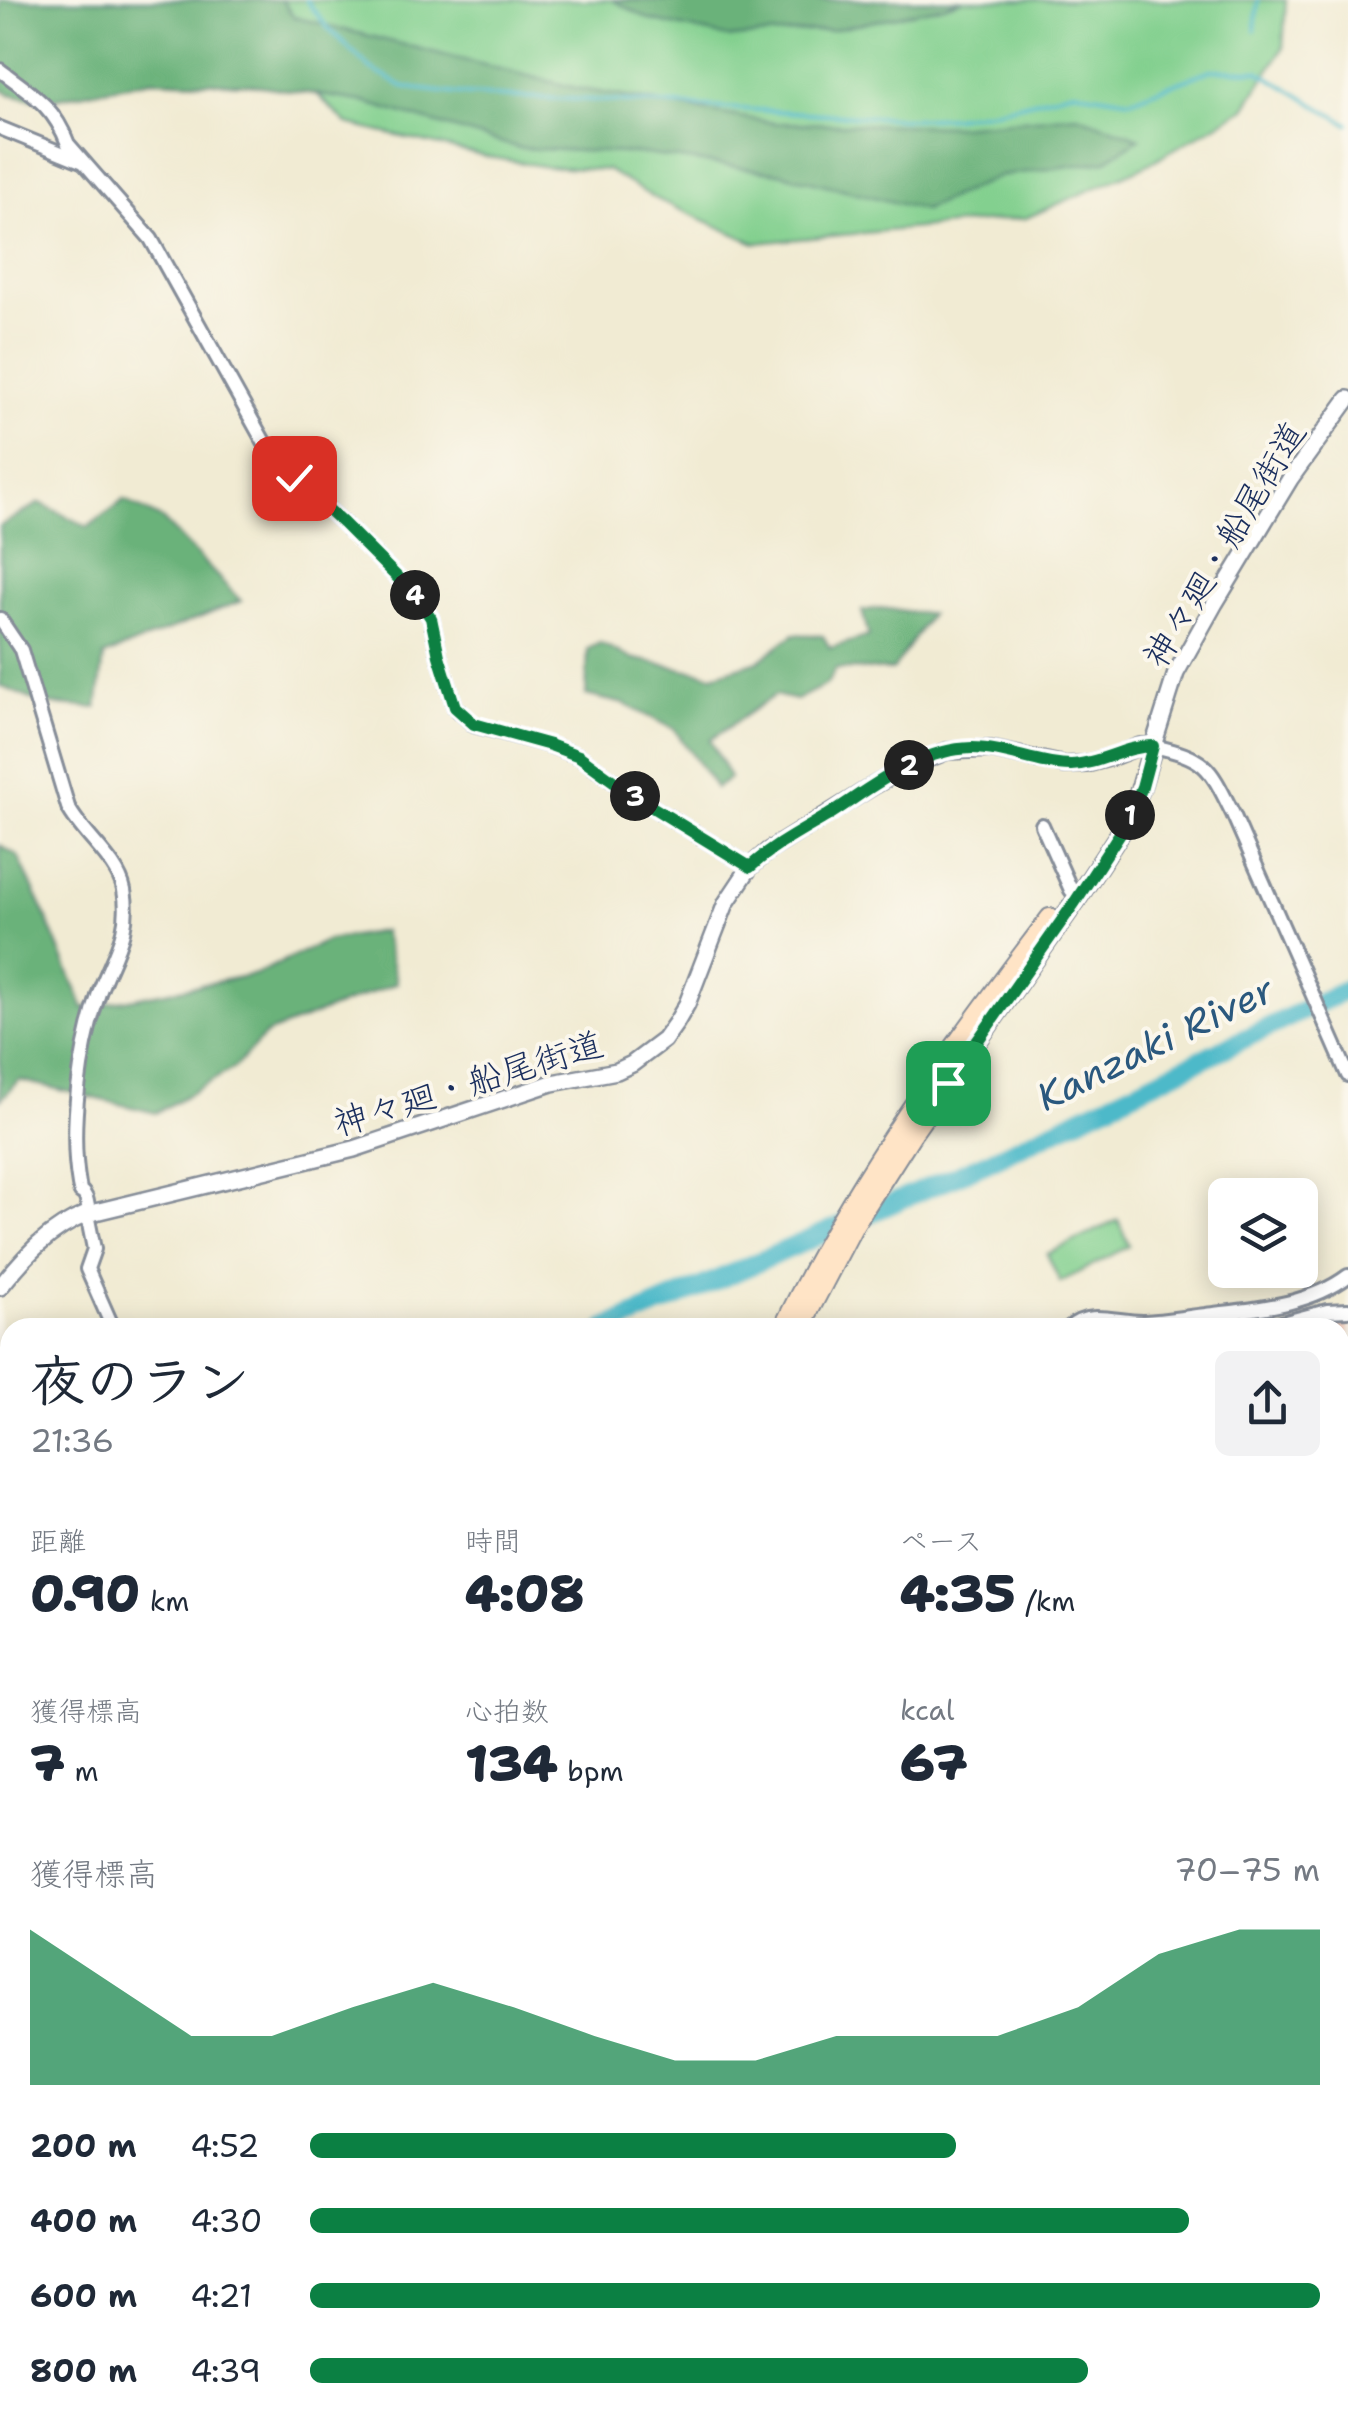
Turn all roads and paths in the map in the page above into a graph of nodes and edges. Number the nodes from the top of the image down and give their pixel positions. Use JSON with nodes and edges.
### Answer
{"nodes":[{"id":1,"x":0,"y":70,"type":"edge"},
{"id":2,"x":0,"y":128,"type":"edge"},
{"id":3,"x":84,"y":162,"type":"junction"},
{"id":4,"x":1348,"y":399,"type":"edge"},
{"id":5,"x":0,"y":619,"type":"edge"},
{"id":6,"x":1153,"y":746,"type":"junction"},
{"id":7,"x":1126,"y":824,"type":"junction"},
{"id":8,"x":1042,"y":825,"type":"dead end"},
{"id":9,"x":750,"y":867,"type":"junction"},
{"id":10,"x":1071,"y":890,"type":"junction"},
{"id":11,"x":1348,"y":1075,"type":"edge"},
{"id":12,"x":942,"y":1078,"type":"junction"},
{"id":13,"x":88,"y":1214,"type":"junction"},
{"id":14,"x":1348,"y":1276,"type":"edge"},
{"id":15,"x":0,"y":1286,"type":"edge"},
{"id":16,"x":1348,"y":1310,"type":"edge"},
{"id":17,"x":108,"y":1318,"type":"edge"},
{"id":18,"x":788,"y":1318,"type":"edge"},
{"id":19,"x":805,"y":1318,"type":"edge"},
{"id":20,"x":1178,"y":1318,"type":"edge"},
{"id":21,"x":1301,"y":1318,"type":"edge"}],
"edges":[{"from":1,"to":3,"type":"street"},
{"from":2,"to":3,"type":"street"},
{"from":3,"to":9,"type":"street"},
{"from":4,"to":6,"type":"street","name":"神々廻・船尾街道"},
{"from":5,"to":13,"type":"street"},
{"from":6,"to":7,"type":"main road"},
{"from":6,"to":9,"type":"street","name":"神々廻・船尾街道"},
{"from":6,"to":11,"type":"street"},
{"from":7,"to":10,"type":"main road"},
{"from":7,"to":12,"type":"main road"},
{"from":8,"to":10,"type":"street"},
{"from":9,"to":13,"type":"street","name":"神々廻・船尾街道"},
{"from":10,"to":12,"type":"main road"},
{"from":12,"to":18,"type":"main road"},
{"from":12,"to":19,"type":"main road"},
{"from":13,"to":15,"type":"street","name":"神々廻・船尾街道"},
{"from":13,"to":17,"type":"street"},
{"from":14,"to":20,"type":"street"},
{"from":16,"to":21,"type":"street"}]}
